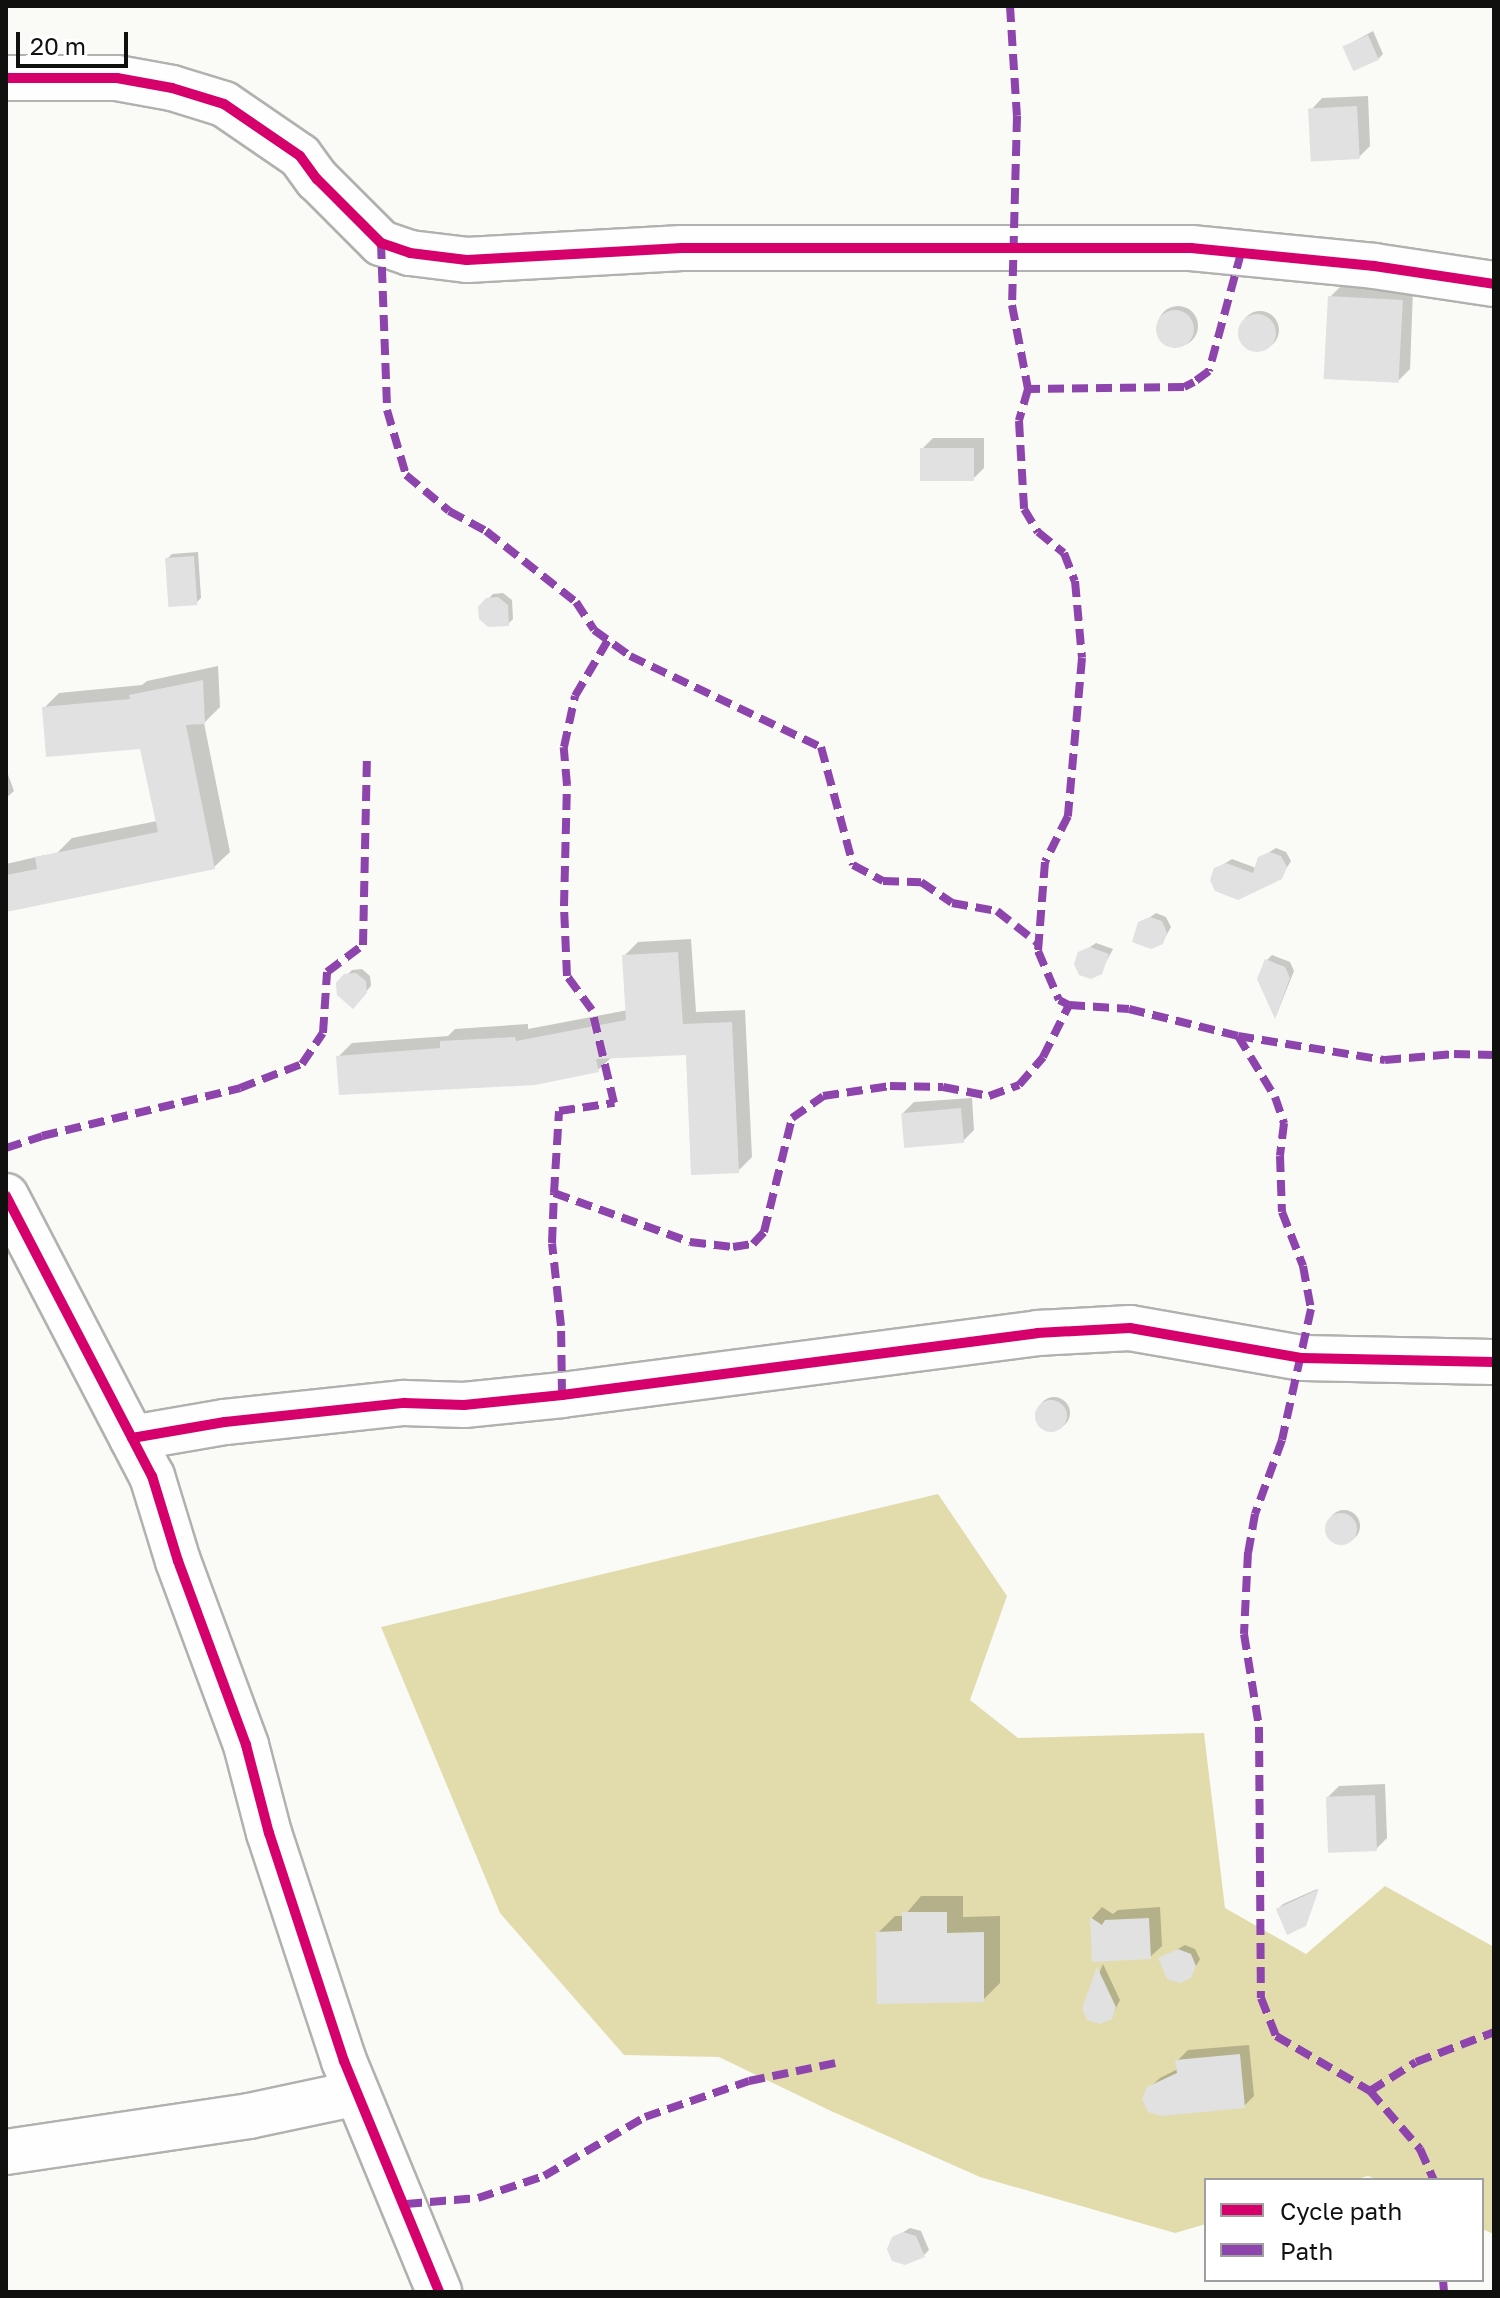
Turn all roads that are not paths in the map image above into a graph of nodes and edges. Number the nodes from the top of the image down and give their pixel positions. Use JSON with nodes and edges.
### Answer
{"nodes":[{"id":1,"x":6,"y":78,"type":"edge"},
{"id":2,"x":1494,"y":284,"type":"edge"},
{"id":3,"x":6,"y":1196,"type":"edge"},
{"id":4,"x":1494,"y":1362,"type":"edge"},
{"id":5,"x":132,"y":1438,"type":"junction"},
{"id":6,"x":357,"y":2093,"type":"junction"},
{"id":7,"x":6,"y":2152,"type":"edge"},
{"id":8,"x":439,"y":2292,"type":"edge"}],
"edges":[{"from":1,"to":2,"type":"street"},
{"from":3,"to":5,"type":"street"},
{"from":4,"to":5,"type":"street"},
{"from":5,"to":6,"type":"street"},
{"from":6,"to":7,"type":"street"},
{"from":6,"to":8,"type":"street"}]}
